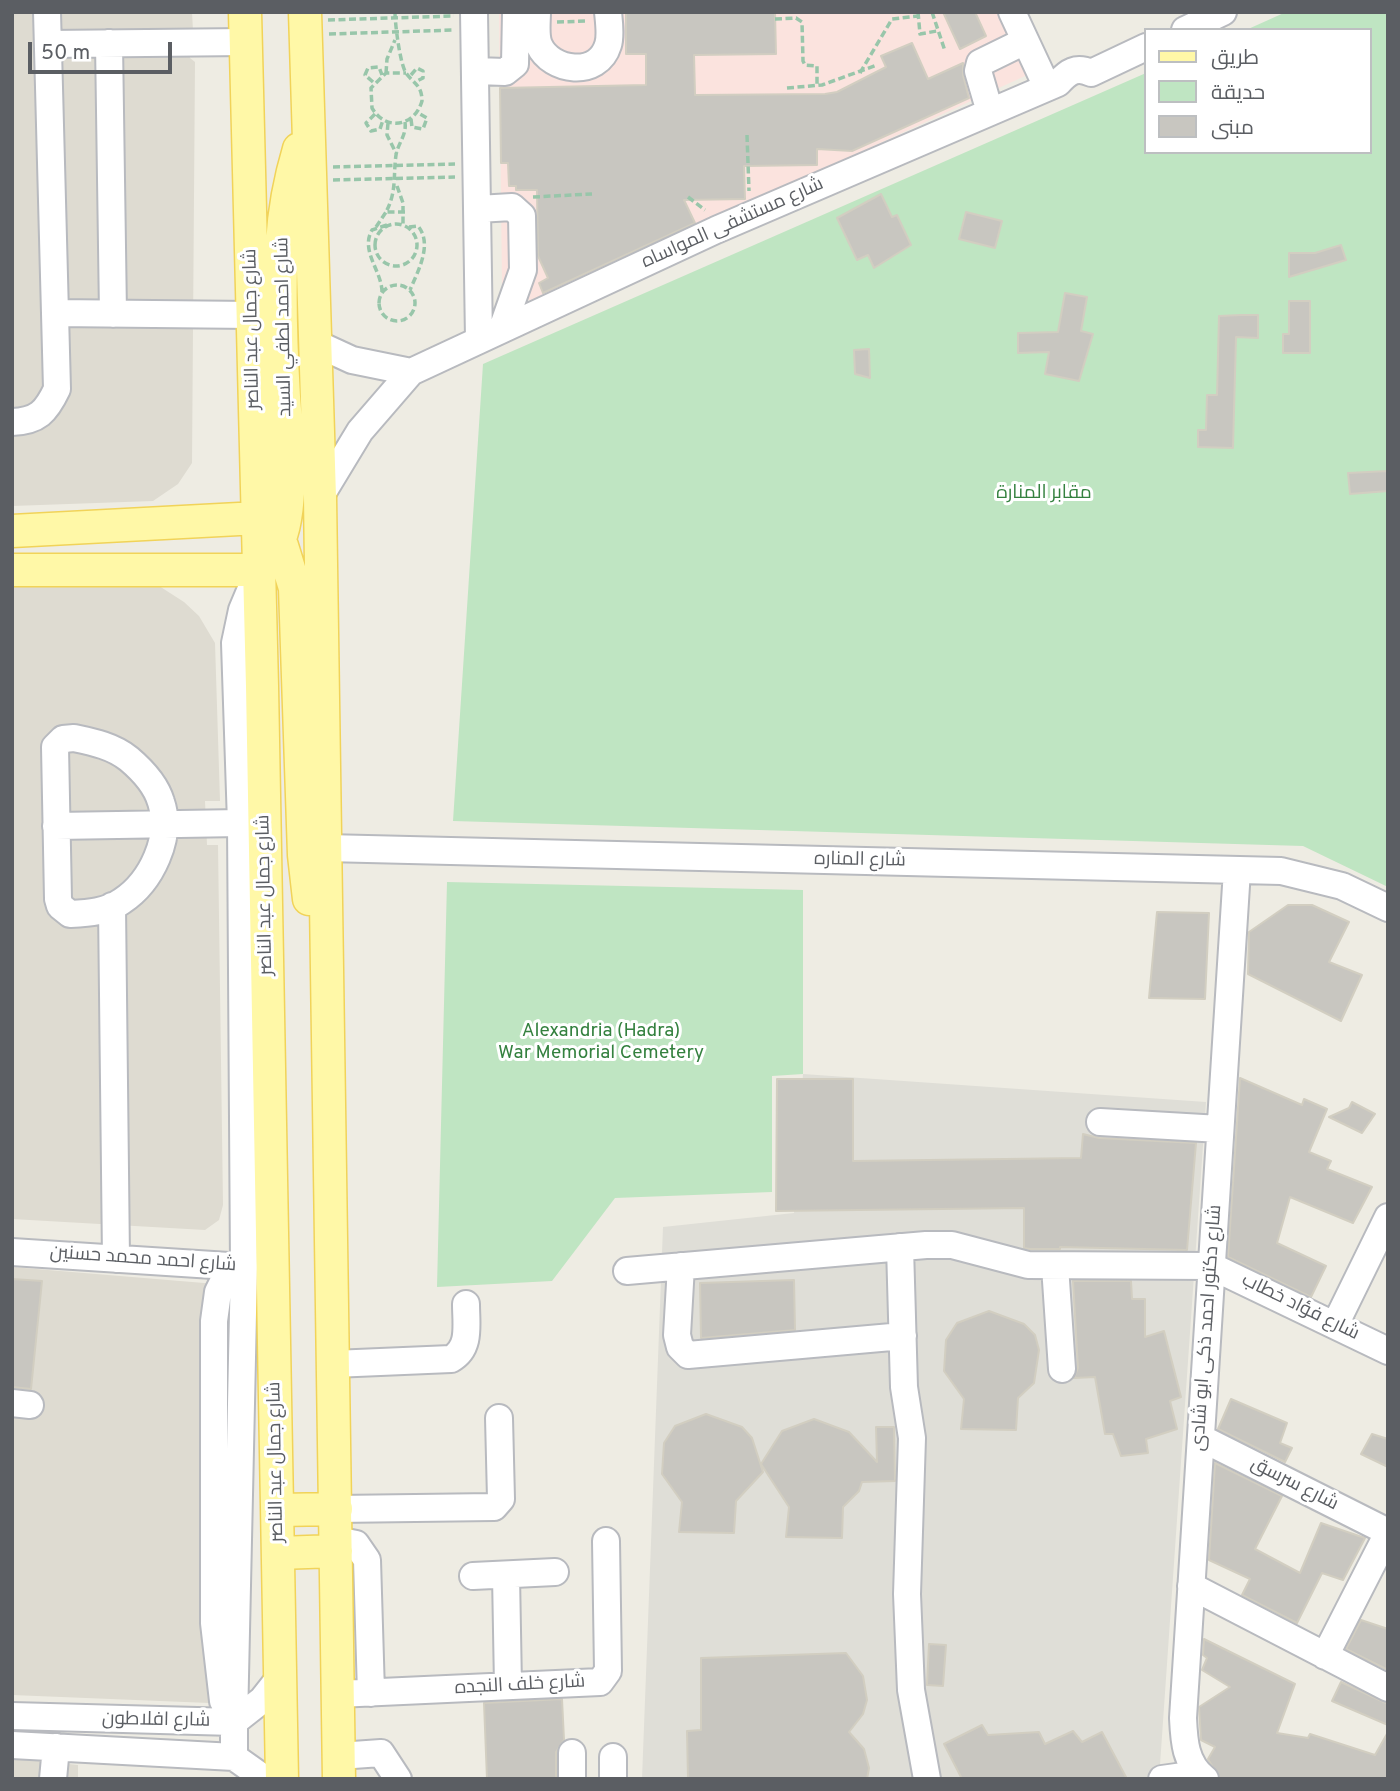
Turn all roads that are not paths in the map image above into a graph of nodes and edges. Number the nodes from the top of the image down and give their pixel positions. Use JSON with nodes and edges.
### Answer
{"nodes":[{"id":1,"x":47,"y":12,"type":"edge"},
{"id":2,"x":608,"y":12,"type":"edge"},
{"id":3,"x":1012,"y":12,"type":"edge"},
{"id":4,"x":1223,"y":12,"type":"edge"},
{"id":5,"x":475,"y":19,"type":"edge"},
{"id":6,"x":533,"y":19,"type":"edge"},
{"id":7,"x":305,"y":23,"type":"edge"},
{"id":8,"x":1184,"y":24,"type":"edge"},
{"id":9,"x":245,"y":27,"type":"edge"},
{"id":10,"x":1025,"y":41,"type":"junction"},
{"id":11,"x":108,"y":43,"type":"junction"},
{"id":12,"x":48,"y":44,"type":"junction"},
{"id":13,"x":1144,"y":48,"type":"edge"},
{"id":14,"x":476,"y":71,"type":"junction"},
{"id":15,"x":1052,"y":85,"type":"junction"},
{"id":16,"x":990,"y":112,"type":"junction"},
{"id":17,"x":309,"y":116,"type":"junction"},
{"id":18,"x":478,"y":209,"type":"junction"},
{"id":19,"x":55,"y":313,"type":"junction"},
{"id":20,"x":113,"y":314,"type":"junction"},
{"id":21,"x":253,"y":314,"type":"junction"},
{"id":22,"x":490,"y":334,"type":"junction"},
{"id":23,"x":315,"y":343,"type":"junction"},
{"id":24,"x":411,"y":372,"type":"junction"},
{"id":25,"x":12,"y":422,"type":"edge"},
{"id":26,"x":320,"y":497,"type":"junction"},
{"id":27,"x":257,"y":518,"type":"junction"},
{"id":28,"x":12,"y":531,"type":"edge"},
{"id":29,"x":279,"y":541,"type":"junction"},
{"id":30,"x":12,"y":570,"type":"edge"},
{"id":31,"x":258,"y":570,"type":"junction"},
{"id":32,"x":241,"y":823,"type":"junction"},
{"id":33,"x":163,"y":824,"type":"junction"},
{"id":34,"x":56,"y":826,"type":"junction"},
{"id":35,"x":326,"y":848,"type":"junction"},
{"id":36,"x":1237,"y":870,"type":"junction"},
{"id":37,"x":112,"y":906,"type":"junction"},
{"id":38,"x":1388,"y":908,"type":"edge"},
{"id":39,"x":327,"y":954,"type":"junction"},
{"id":40,"x":1100,"y":1122,"type":"dead end"},
{"id":41,"x":1220,"y":1129,"type":"junction"},
{"id":42,"x":1388,"y":1217,"type":"edge"},
{"id":43,"x":900,"y":1247,"type":"junction"},
{"id":44,"x":12,"y":1252,"type":"edge"},
{"id":45,"x":116,"y":1259,"type":"junction"},
{"id":46,"x":681,"y":1266,"type":"junction"},
{"id":47,"x":1055,"y":1266,"type":"junction"},
{"id":48,"x":1212,"y":1266,"type":"junction"},
{"id":49,"x":249,"y":1267,"type":"junction"},
{"id":50,"x":627,"y":1271,"type":"dead end"},
{"id":51,"x":466,"y":1304,"type":"dead end"},
{"id":52,"x":1335,"y":1325,"type":"junction"},
{"id":53,"x":903,"y":1336,"type":"junction"},
{"id":54,"x":1388,"y":1351,"type":"edge"},
{"id":55,"x":333,"y":1364,"type":"junction"},
{"id":56,"x":1062,"y":1369,"type":"dead end"},
{"id":57,"x":499,"y":1418,"type":"dead end"},
{"id":58,"x":1201,"y":1438,"type":"junction"},
{"id":59,"x":278,"y":1510,"type":"junction"},
{"id":60,"x":1388,"y":1532,"type":"edge"},
{"id":61,"x":336,"y":1533,"type":"junction"},
{"id":62,"x":606,"y":1541,"type":"dead end"},
{"id":63,"x":279,"y":1553,"type":"junction"},
{"id":64,"x":555,"y":1572,"type":"dead end"},
{"id":65,"x":506,"y":1575,"type":"junction"},
{"id":66,"x":473,"y":1576,"type":"dead end"},
{"id":67,"x":1191,"y":1587,"type":"junction"},
{"id":68,"x":1325,"y":1656,"type":"junction"},
{"id":69,"x":281,"y":1676,"type":"junction"},
{"id":70,"x":508,"y":1686,"type":"junction"},
{"id":71,"x":1388,"y":1688,"type":"edge"},
{"id":72,"x":371,"y":1693,"type":"junction"},
{"id":73,"x":337,"y":1694,"type":"junction"},
{"id":74,"x":12,"y":1716,"type":"edge"},
{"id":75,"x":74,"y":1719,"type":"junction"},
{"id":76,"x":235,"y":1719,"type":"junction"},
{"id":77,"x":12,"y":1745,"type":"edge"},
{"id":78,"x":65,"y":1748,"type":"junction"},
{"id":79,"x":234,"y":1757,"type":"junction"},
{"id":80,"x":339,"y":1768,"type":"edge"},
{"id":81,"x":1202,"y":1776,"type":"edge"},
{"id":82,"x":53,"y":1779,"type":"edge"},
{"id":83,"x":265,"y":1779,"type":"edge"},
{"id":84,"x":282,"y":1779,"type":"edge"},
{"id":85,"x":398,"y":1779,"type":"edge"},
{"id":86,"x":927,"y":1779,"type":"edge"},
{"id":87,"x":1162,"y":1779,"type":"edge"}],
"edges":[{"from":1,"to":12,"type":"street"},
{"from":2,"to":6,"type":"street"},
{"from":3,"to":10,"type":"street"},
{"from":4,"to":8,"type":"street"},
{"from":5,"to":14,"type":"street"},
{"from":6,"to":14,"type":"street"},
{"from":7,"to":17,"type":"main road"},
{"from":9,"to":11,"type":"street"},
{"from":9,"to":21,"type":"main road","name":"شارع جمال عبد الناصر"},
{"from":10,"to":15,"type":"street"},
{"from":10,"to":16,"type":"street"},
{"from":11,"to":12,"type":"street"},
{"from":11,"to":20,"type":"street"},
{"from":12,"to":19,"type":"street"},
{"from":13,"to":15,"type":"street","name":"شارع مستشفى المواساه"},
{"from":14,"to":18,"type":"street"},
{"from":15,"to":16,"type":"street","name":"شارع مستشفى المواساه"},
{"from":16,"to":22,"type":"street","name":"شارع مستشفى المواساه"},
{"from":17,"to":23,"type":"main road"},
{"from":17,"to":29,"type":"main road","name":"شارع احمد لطفي السيد"},
{"from":18,"to":22,"type":"street"},
{"from":18,"to":22,"type":"street"},
{"from":19,"to":20,"type":"street"},
{"from":19,"to":25,"type":"street"},
{"from":20,"to":21,"type":"street"},
{"from":21,"to":27,"type":"main road","name":"شارع جمال عبد الناصر"},
{"from":22,"to":24,"type":"street","name":"شارع مستشفى المواساه"},
{"from":23,"to":24,"type":"street"},
{"from":23,"to":26,"type":"main road"},
{"from":24,"to":26,"type":"street","name":"شارع مستشفى المواساه"},
{"from":26,"to":35,"type":"main road"},
{"from":27,"to":28,"type":"main road"},
{"from":27,"to":29,"type":"main road"},
{"from":27,"to":31,"type":"main road","name":"شارع جمال عبد الناصر"},
{"from":29,"to":31,"type":"main road","name":"شارع احمد لطفي السيد"},
{"from":29,"to":39,"type":"main road"},
{"from":30,"to":31,"type":"main road"},
{"from":31,"to":32,"type":"street"},
{"from":31,"to":49,"type":"main road","name":"شارع جمال عبد الناصر"},
{"from":32,"to":33,"type":"street"},
{"from":32,"to":49,"type":"street"},
{"from":33,"to":34,"type":"street"},
{"from":33,"to":34,"type":"street"},
{"from":33,"to":37,"type":"street"},
{"from":34,"to":37,"type":"street"},
{"from":35,"to":36,"type":"street","name":"شارع المناره"},
{"from":35,"to":39,"type":"main road"},
{"from":36,"to":38,"type":"street","name":"شارع المناره"},
{"from":36,"to":41,"type":"street","name":"شارع دكتور احمد ذكى ابو شادى"},
{"from":37,"to":45,"type":"street"},
{"from":39,"to":55,"type":"main road"},
{"from":40,"to":41,"type":"street"},
{"from":41,"to":48,"type":"street","name":"شارع دكتور احمد ذكى ابو شادى"},
{"from":42,"to":52,"type":"street"},
{"from":43,"to":46,"type":"street"},
{"from":43,"to":47,"type":"street"},
{"from":43,"to":53,"type":"street"},
{"from":44,"to":45,"type":"street","name":"شارع احمد محمد حسنين"},
{"from":45,"to":49,"type":"street","name":"شارع احمد محمد حسنين"},
{"from":46,"to":50,"type":"street"},
{"from":46,"to":53,"type":"street"},
{"from":47,"to":48,"type":"street"},
{"from":47,"to":56,"type":"street"},
{"from":48,"to":52,"type":"street","name":"شارع فؤاد خطاب"},
{"from":48,"to":58,"type":"street","name":"شارع دكتور احمد ذكى ابو شادى"},
{"from":49,"to":59,"type":"main road","name":"شارع جمال عبد الناصر"},
{"from":49,"to":76,"type":"street"},
{"from":51,"to":55,"type":"street"},
{"from":52,"to":54,"type":"street","name":"شارع فؤاد خطاب"},
{"from":53,"to":86,"type":"street"},
{"from":55,"to":61,"type":"main road"},
{"from":57,"to":61,"type":"street"},
{"from":58,"to":60,"type":"street","name":"شارع سرسق"},
{"from":58,"to":67,"type":"street","name":"شارع دكتور احمد ذكى ابو شادى"},
{"from":59,"to":61,"type":"main road"},
{"from":59,"to":63,"type":"main road","name":"شارع جمال عبد الناصر"},
{"from":60,"to":68,"type":"street"},
{"from":61,"to":63,"type":"main road"},
{"from":61,"to":72,"type":"street"},
{"from":61,"to":73,"type":"main road"},
{"from":62,"to":70,"type":"street","name":"شارع خلف النجده"},
{"from":63,"to":69,"type":"main road","name":"شارع جمال عبد الناصر"},
{"from":64,"to":65,"type":"street"},
{"from":65,"to":66,"type":"street"},
{"from":65,"to":70,"type":"street"},
{"from":67,"to":68,"type":"street"},
{"from":67,"to":81,"type":"street","name":"شارع دكتور احمد ذكى ابو شادى"},
{"from":68,"to":71,"type":"street"},
{"from":69,"to":76,"type":"street","name":"شارع افلاطون"},
{"from":69,"to":84,"type":"main road","name":"شارع جمال عبد الناصر"},
{"from":70,"to":72,"type":"street","name":"شارع خلف النجده"},
{"from":72,"to":73,"type":"street","name":"شارع خلف النجده"},
{"from":73,"to":80,"type":"main road"},
{"from":74,"to":75,"type":"street","name":"شارع افلاطون"},
{"from":75,"to":76,"type":"street","name":"شارع افلاطون"},
{"from":75,"to":78,"type":"street"},
{"from":76,"to":79,"type":"street"},
{"from":77,"to":78,"type":"street","name":"شارع افلاطون"},
{"from":78,"to":79,"type":"street","name":"شارع افلاطون"},
{"from":78,"to":82,"type":"street"},
{"from":79,"to":83,"type":"street"},
{"from":80,"to":85,"type":"street"},
{"from":81,"to":87,"type":"street"}]}
